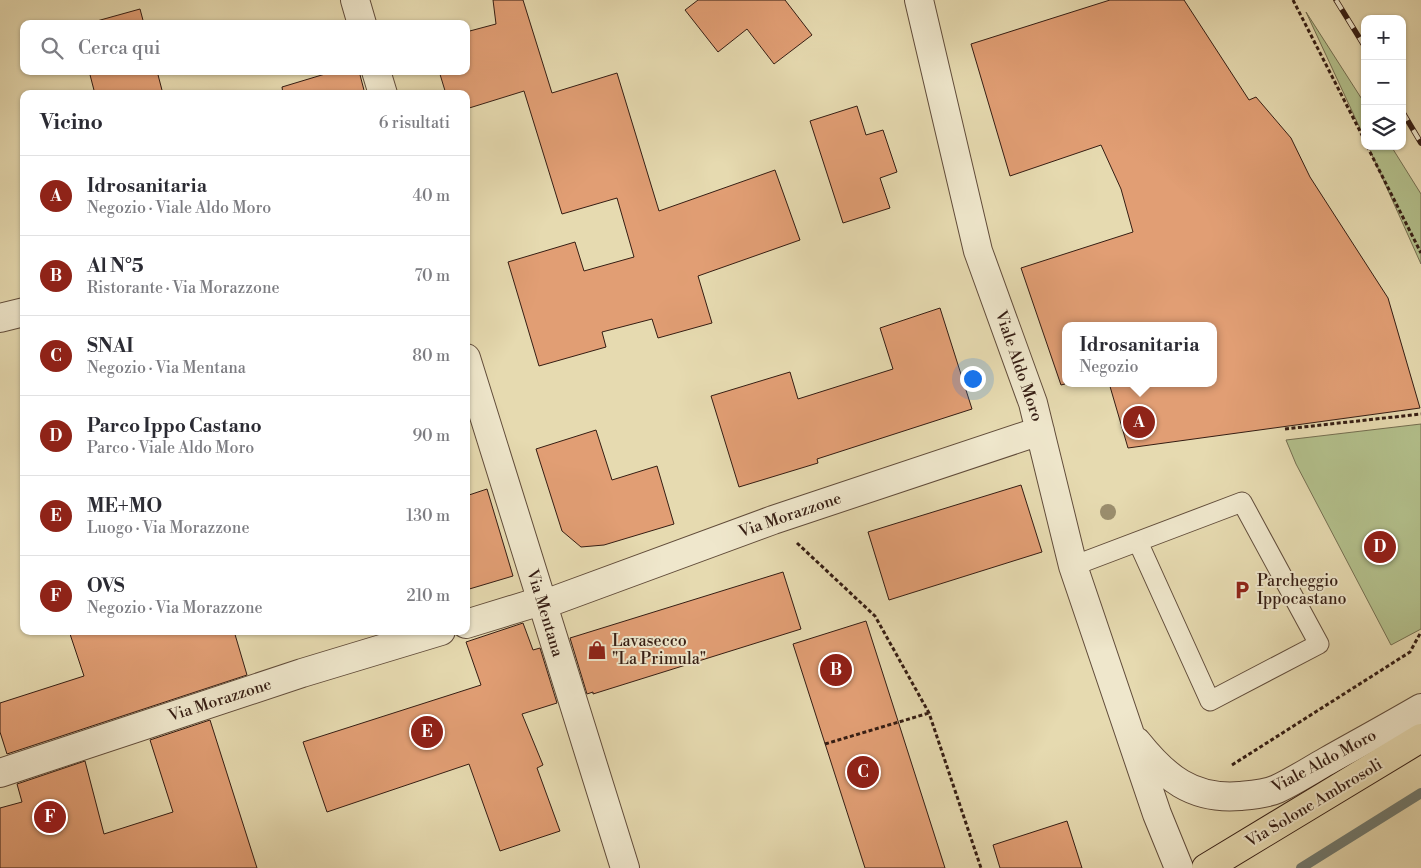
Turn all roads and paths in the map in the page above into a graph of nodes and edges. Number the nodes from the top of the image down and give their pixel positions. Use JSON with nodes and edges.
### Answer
{"nodes":[{"id":1,"x":355,"y":0,"type":"edge"},
{"id":2,"x":919,"y":0,"type":"edge"},
{"id":3,"x":1293,"y":0,"type":"edge"},
{"id":4,"x":361,"y":20,"type":"edge"},
{"id":5,"x":377,"y":75,"type":"edge"},
{"id":6,"x":383,"y":90,"type":"edge"},
{"id":7,"x":1361,"y":133,"type":"edge"},
{"id":8,"x":1369,"y":150,"type":"edge"},
{"id":9,"x":1421,"y":253,"type":"edge"},
{"id":10,"x":20,"y":313,"type":"edge"},
{"id":11,"x":0,"y":318,"type":"edge"},
{"id":12,"x":470,"y":371,"type":"edge"},
{"id":13,"x":1421,"y":414,"type":"edge"},
{"id":14,"x":1285,"y":429,"type":"dead end"},
{"id":15,"x":1040,"y":431,"type":"junction"},
{"id":16,"x":773,"y":520,"type":"junction"},
{"id":17,"x":1138,"y":542,"type":"junction"},
{"id":18,"x":1073,"y":566,"type":"junction"},
{"id":19,"x":542,"y":603,"type":"junction"},
{"id":20,"x":470,"y":623,"type":"edge"},
{"id":21,"x":1421,"y":632,"type":"edge"},
{"id":22,"x":428,"y":635,"type":"edge"},
{"id":23,"x":1421,"y":708,"type":"edge"},
{"id":24,"x":929,"y":712,"type":"junction"},
{"id":25,"x":1128,"y":730,"type":"junction"},
{"id":26,"x":1421,"y":738,"type":"edge"},
{"id":27,"x":825,"y":744,"type":"dead end"},
{"id":28,"x":0,"y":773,"type":"edge"},
{"id":29,"x":1208,"y":795,"type":"junction"},
{"id":30,"x":625,"y":868,"type":"edge"},
{"id":31,"x":981,"y":868,"type":"edge"},
{"id":32,"x":1179,"y":868,"type":"edge"},
{"id":33,"x":1206,"y":868,"type":"edge"}],
"edges":[{"from":1,"to":4,"type":"street"},
{"from":2,"to":15,"type":"street","name":"Viale Aldo Moro"},
{"from":3,"to":7,"type":"path"},
{"from":5,"to":6,"type":"street"},
{"from":8,"to":9,"type":"path"},
{"from":10,"to":11,"type":"street"},
{"from":12,"to":19,"type":"street","name":"Via Mentana"},
{"from":13,"to":14,"type":"path"},
{"from":15,"to":16,"type":"street","name":"Via Morazzone"},
{"from":15,"to":18,"type":"street","name":"Viale Aldo Moro"},
{"from":16,"to":19,"type":"street","name":"Via Morazzone"},
{"from":16,"to":24,"type":"path"},
{"from":17,"to":17,"type":"lane"},
{"from":17,"to":18,"type":"lane"},
{"from":18,"to":25,"type":"street","name":"Viale Aldo Moro"},
{"from":19,"to":20,"type":"street","name":"Via Morazzone"},
{"from":19,"to":30,"type":"street","name":"Via Mentana"},
{"from":21,"to":29,"type":"path"},
{"from":22,"to":28,"type":"street","name":"Via Morazzone"},
{"from":23,"to":29,"type":"street","name":"Viale Aldo Moro"},
{"from":24,"to":27,"type":"path"},
{"from":24,"to":31,"type":"path"},
{"from":25,"to":29,"type":"street","name":"Viale Aldo Moro"},
{"from":25,"to":32,"type":"street","name":"Viale Aldo Moro"},
{"from":26,"to":33,"type":"main road","name":"Via Solone Ambrosoli"}]}
